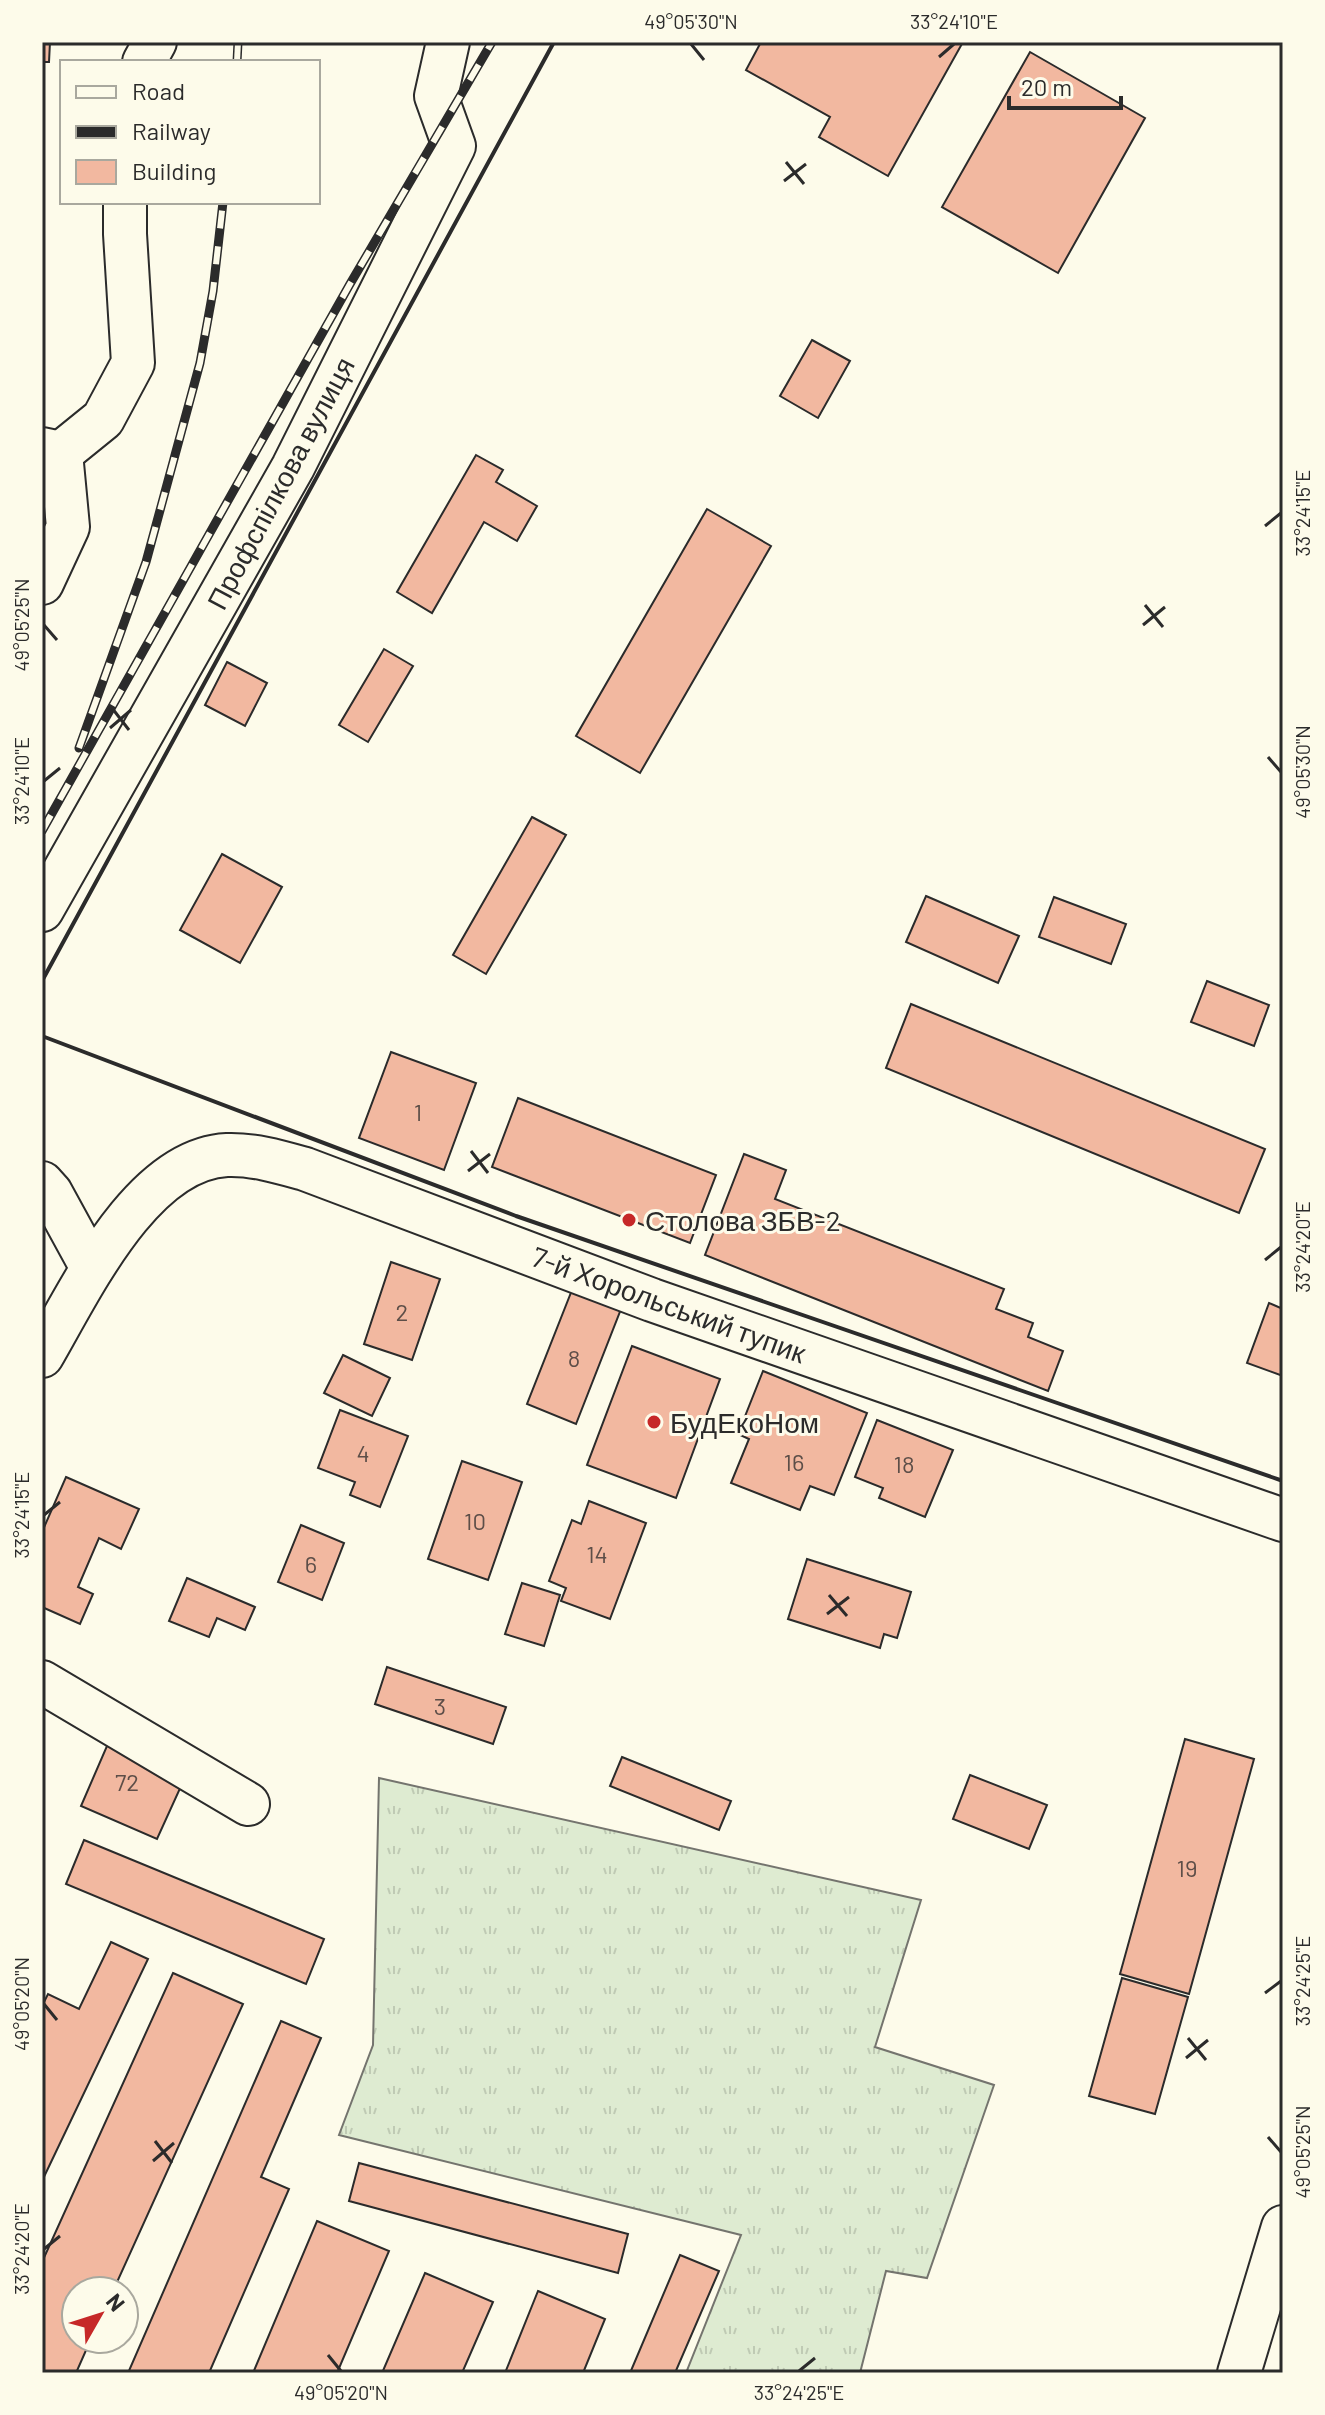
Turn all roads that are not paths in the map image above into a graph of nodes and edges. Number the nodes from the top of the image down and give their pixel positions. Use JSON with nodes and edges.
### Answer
{"nodes":[{"id":1,"x":155,"y":42,"type":"edge"},
{"id":2,"x":425,"y":42,"type":"edge"},
{"id":3,"x":448,"y":42,"type":"edge"},
{"id":4,"x":145,"y":60,"type":"edge"},
{"id":5,"x":436,"y":96,"type":"junction"},
{"id":6,"x":125,"y":204,"type":"edge"},
{"id":7,"x":52,"y":451,"type":"edge"},
{"id":8,"x":42,"y":583,"type":"edge"},
{"id":9,"x":42,"y":910,"type":"edge"},
{"id":10,"x":42,"y":1183,"type":"edge"},
{"id":11,"x":92,"y":1268,"type":"junction"},
{"id":12,"x":42,"y":1356,"type":"edge"},
{"id":13,"x":1283,"y":1520,"type":"edge"},
{"id":14,"x":42,"y":1682,"type":"edge"},
{"id":15,"x":248,"y":1804,"type":"dead end"},
{"id":16,"x":1283,"y":2227,"type":"edge"},
{"id":17,"x":1239,"y":2373,"type":"edge"}],
"edges":[{"from":1,"to":4,"type":"street"},
{"from":2,"to":5,"type":"street","name":"Профспілкова вулиця"},
{"from":3,"to":5,"type":"street"},
{"from":5,"to":9,"type":"street","name":"Профспілкова вулиця"},
{"from":6,"to":7,"type":"street"},
{"from":7,"to":8,"type":"street"},
{"from":10,"to":11,"type":"street"},
{"from":11,"to":12,"type":"street"},
{"from":11,"to":13,"type":"street","name":"7-й Хорольський тупик"},
{"from":14,"to":15,"type":"street"},
{"from":16,"to":17,"type":"street"}]}
